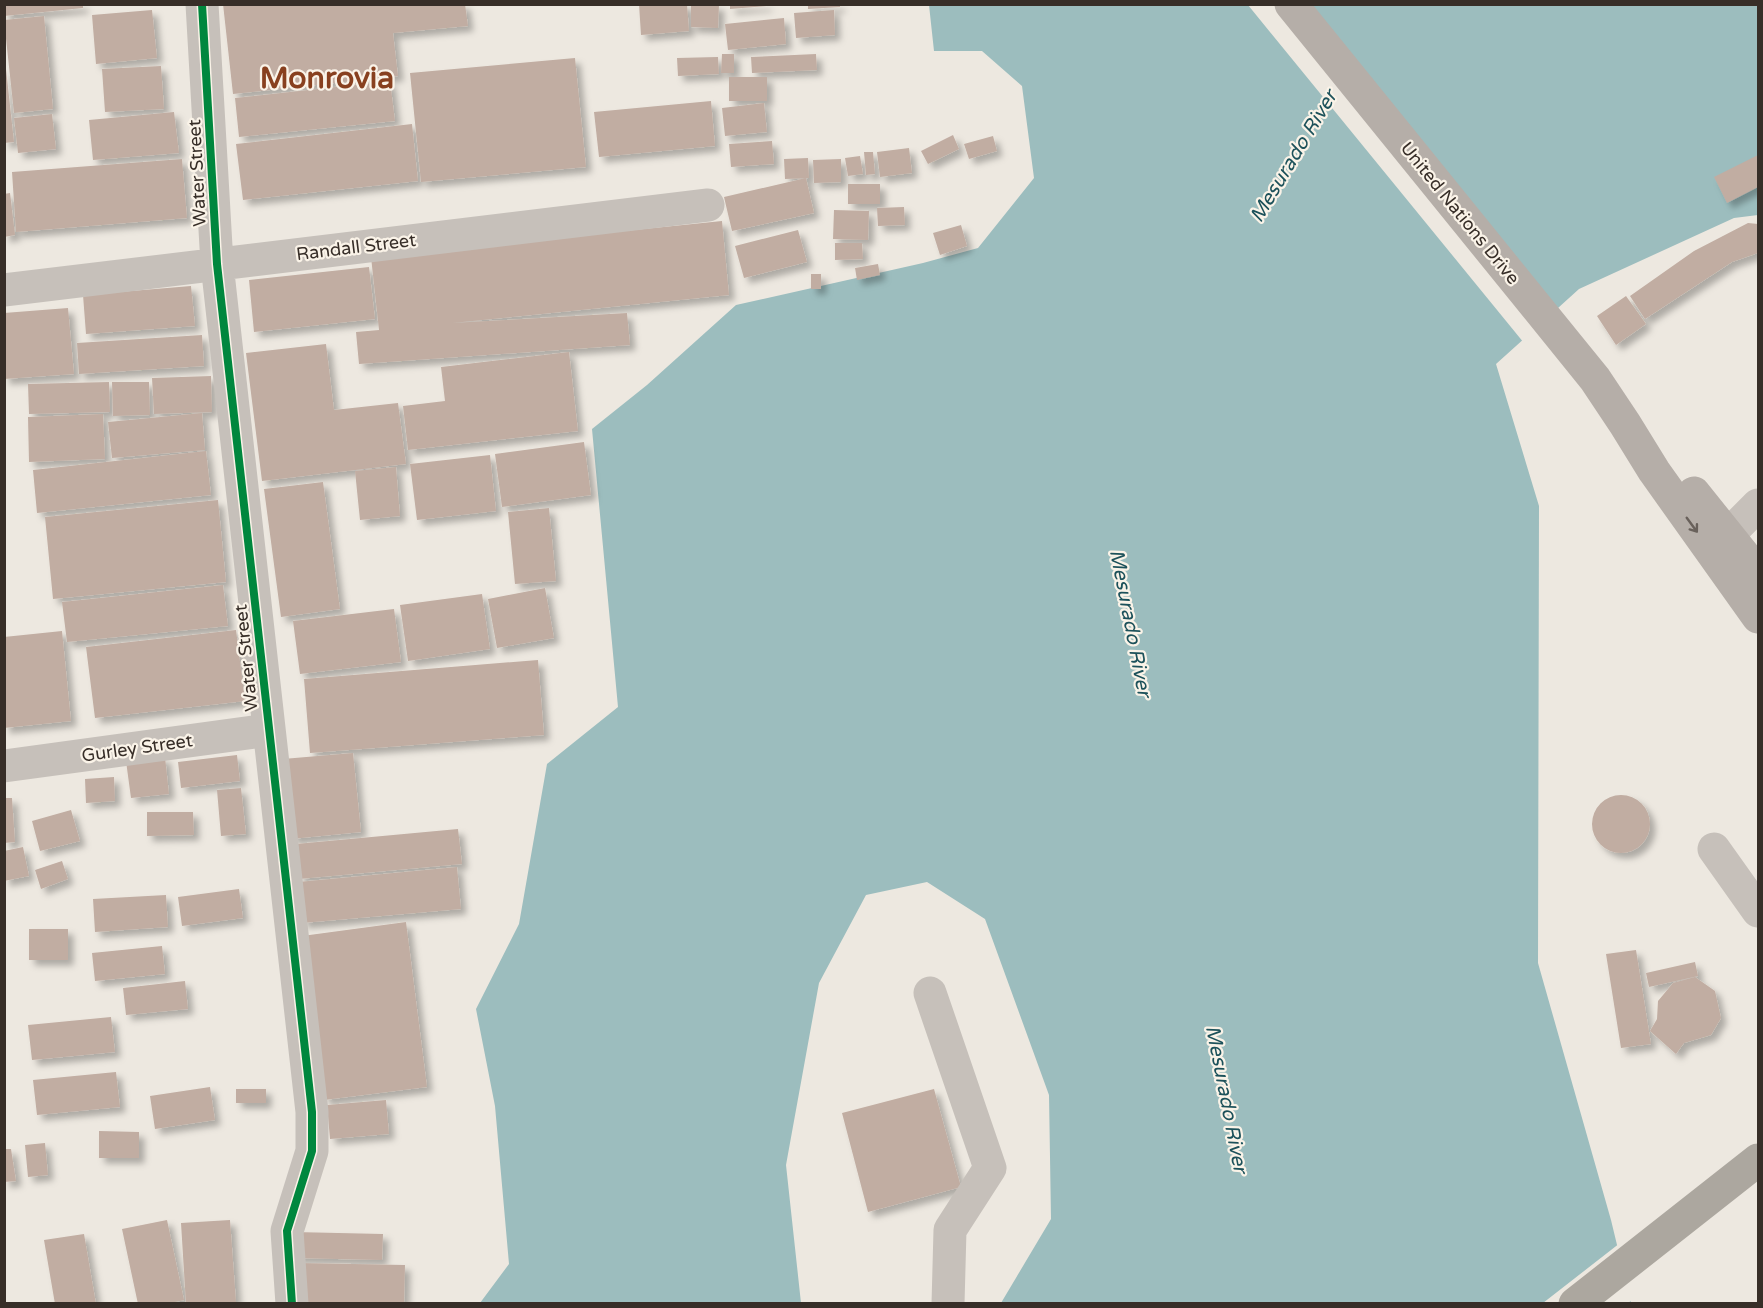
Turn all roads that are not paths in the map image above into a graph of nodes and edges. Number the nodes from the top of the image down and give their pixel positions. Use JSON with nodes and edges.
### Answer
{"nodes":[{"id":1,"x":202,"y":4,"type":"edge"},
{"id":2,"x":1291,"y":4,"type":"edge"},
{"id":3,"x":708,"y":205,"type":"dead end"},
{"id":4,"x":217,"y":264,"type":"junction"},
{"id":5,"x":4,"y":290,"type":"edge"},
{"id":6,"x":1625,"y":424,"type":"junction"},
{"id":7,"x":1758,"y":505,"type":"edge"},
{"id":8,"x":1728,"y":535,"type":"junction"},
{"id":9,"x":1758,"y":573,"type":"edge"},
{"id":10,"x":1758,"y":617,"type":"edge"},
{"id":11,"x":269,"y":730,"type":"junction"},
{"id":12,"x":4,"y":766,"type":"edge"},
{"id":13,"x":1714,"y":849,"type":"dead end"},
{"id":14,"x":1758,"y":911,"type":"edge"},
{"id":15,"x":930,"y":993,"type":"dead end"},
{"id":16,"x":1758,"y":1160,"type":"edge"},
{"id":17,"x":292,"y":1304,"type":"edge"},
{"id":18,"x":948,"y":1304,"type":"edge"},
{"id":19,"x":1575,"y":1304,"type":"edge"}],
"edges":[{"from":1,"to":4,"type":"street","name":"Water Street"},
{"from":2,"to":6,"type":"main road","name":"United Nations Drive"},
{"from":3,"to":4,"type":"street","name":"Randall Street"},
{"from":4,"to":5,"type":"street","name":"Randall Street"},
{"from":4,"to":11,"type":"street","name":"Water Street"},
{"from":6,"to":8,"type":"main road","name":"United Nations Drive"},
{"from":6,"to":10,"type":"main road","name":"United Nations Drive","one_way":true},
{"from":7,"to":8,"type":"street"},
{"from":8,"to":9,"type":"main road","name":"United Nations Drive"},
{"from":11,"to":12,"type":"street","name":"Gurley Street"},
{"from":11,"to":17,"type":"street","name":"Water Street"},
{"from":13,"to":14,"type":"street"},
{"from":15,"to":18,"type":"street"},
{"from":16,"to":19,"type":"highway"}]}
